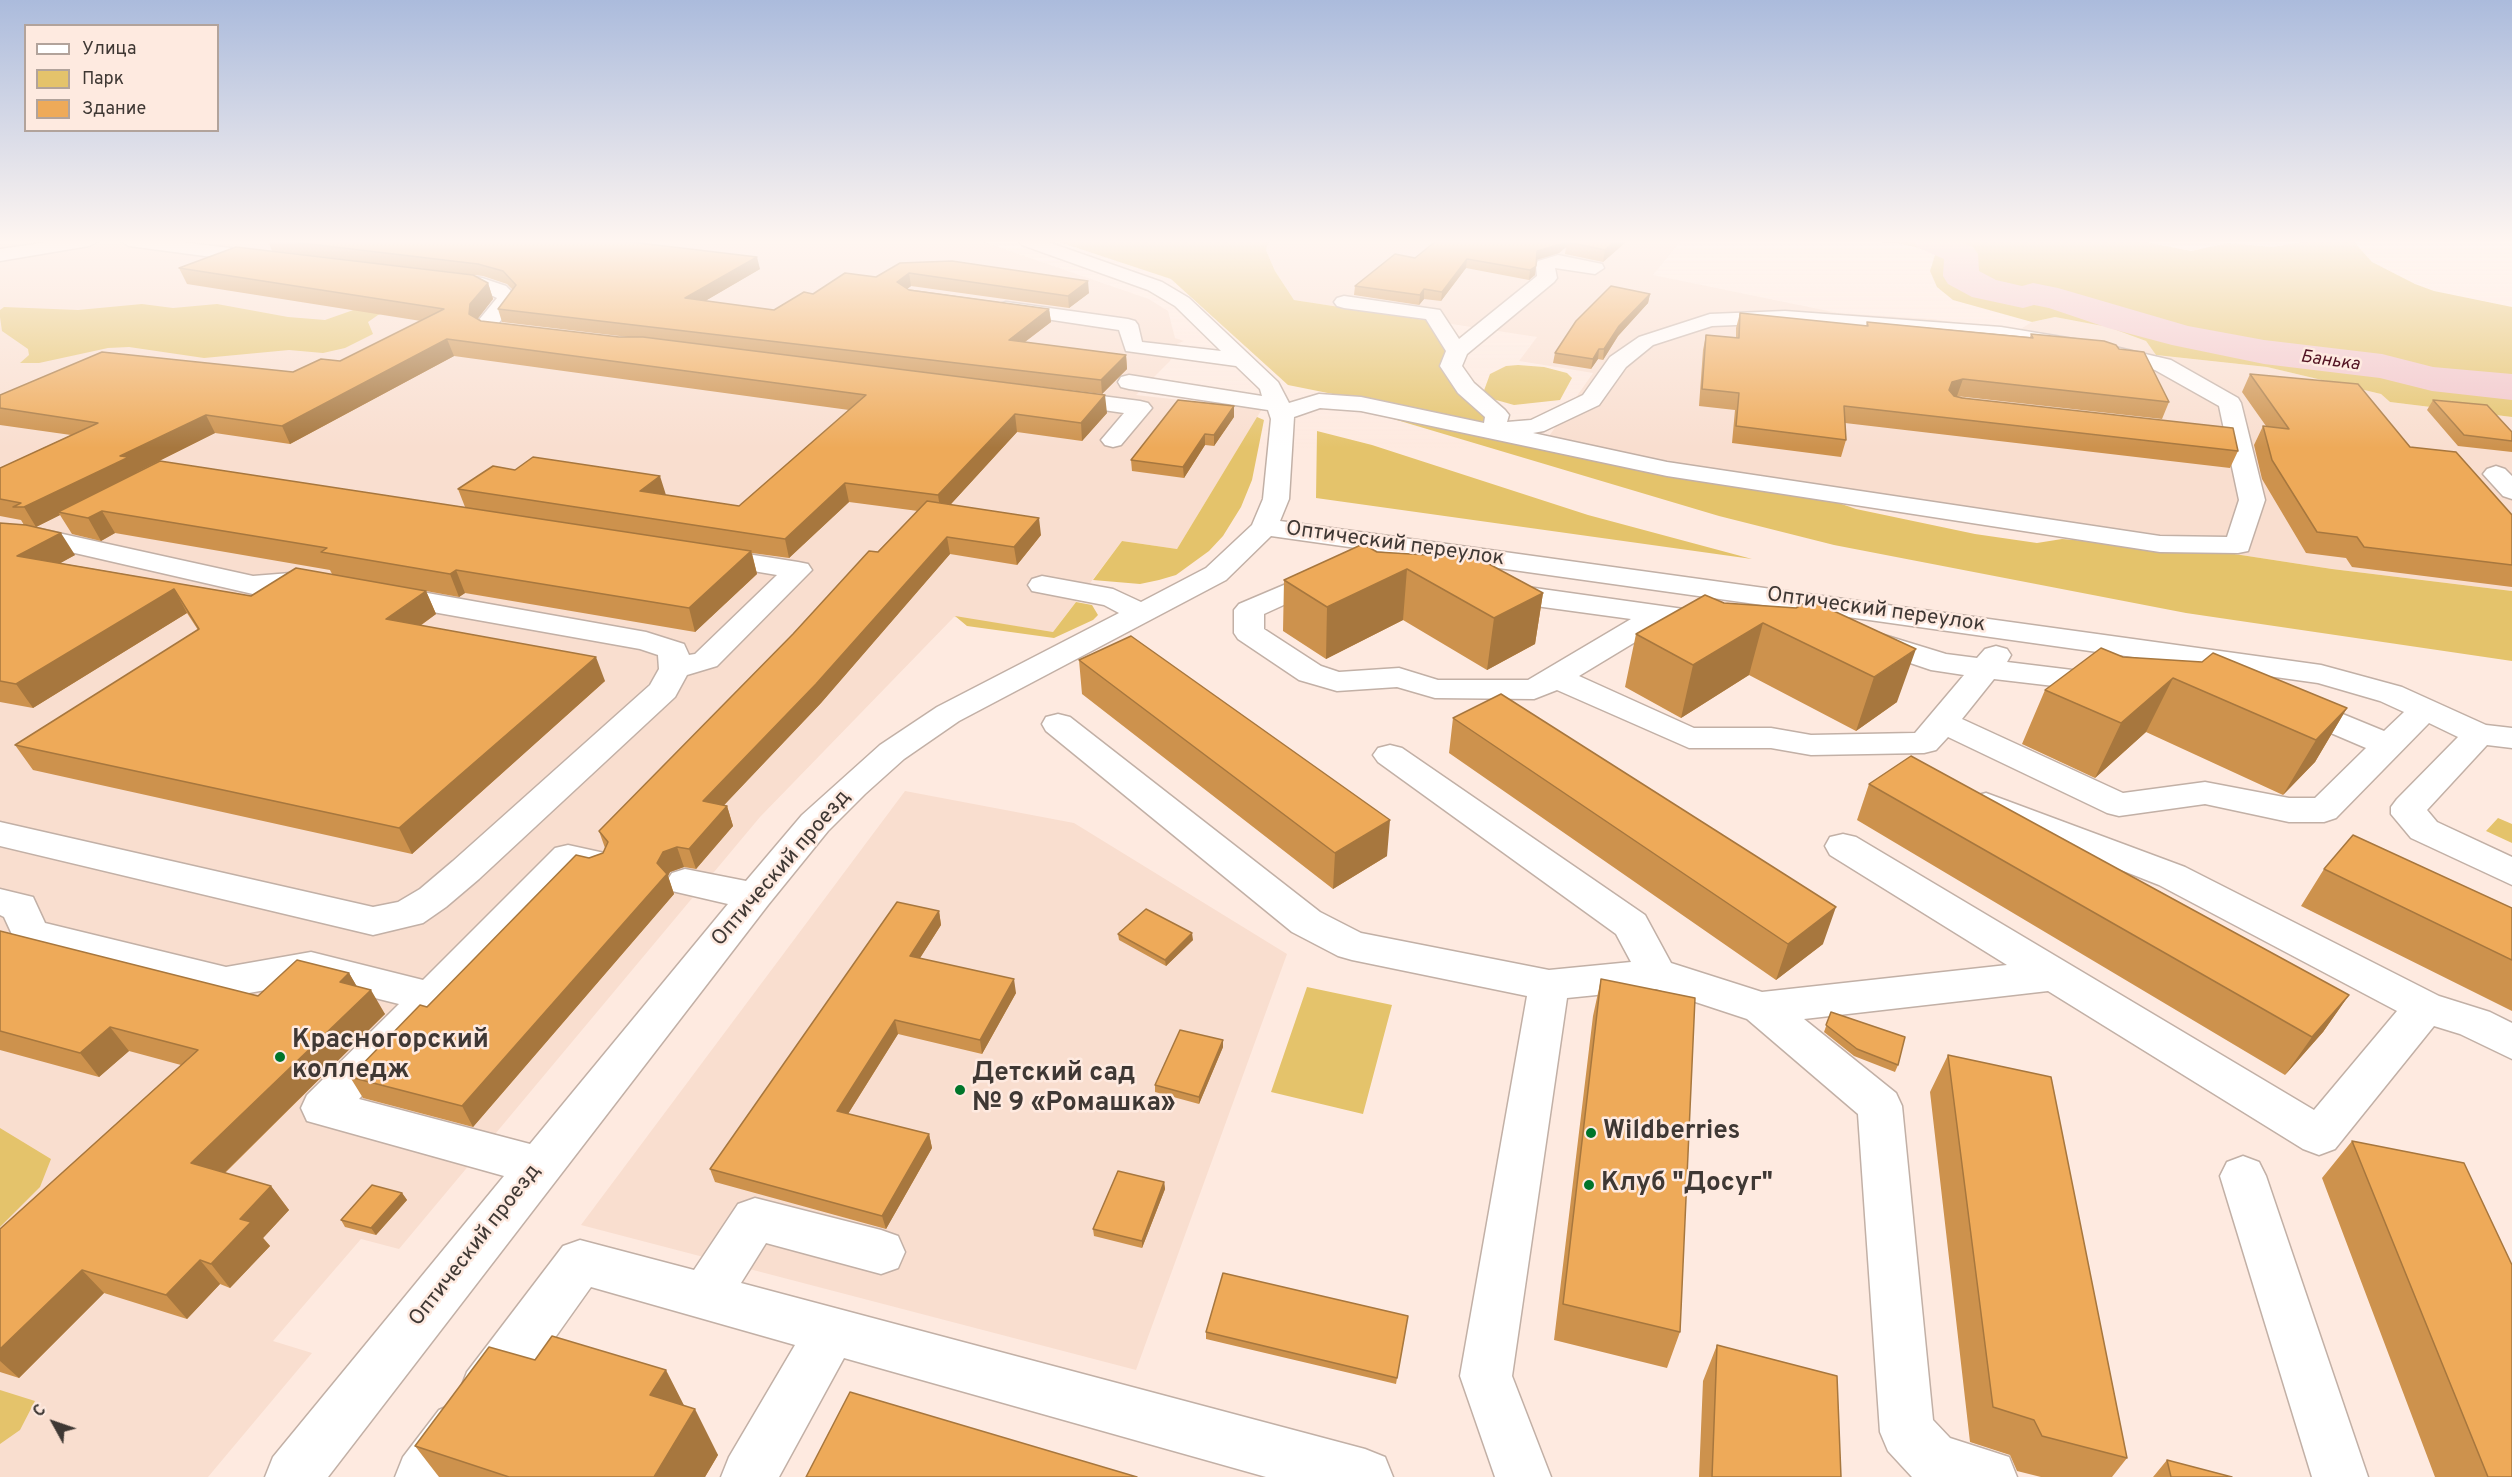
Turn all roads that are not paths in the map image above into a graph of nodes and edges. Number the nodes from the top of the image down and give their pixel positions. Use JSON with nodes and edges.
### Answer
{"nodes":[{"id":1,"x":498,"y":310,"type":"edge"},
{"id":2,"x":1019,"y":310,"type":"edge"},
{"id":3,"x":1190,"y":310,"type":"edge"},
{"id":4,"x":1402,"y":310,"type":"edge"},
{"id":5,"x":1508,"y":310,"type":"edge"},
{"id":6,"x":544,"y":336,"type":"edge"},
{"id":7,"x":1457,"y":351,"type":"junction"},
{"id":8,"x":1242,"y":360,"type":"junction"},
{"id":9,"x":1129,"y":382,"type":"dead end"},
{"id":10,"x":1046,"y":396,"type":"edge"},
{"id":11,"x":1280,"y":409,"type":"junction"},
{"id":12,"x":1494,"y":431,"type":"junction"},
{"id":13,"x":2214,"y":435,"type":"edge"},
{"id":14,"x":2238,"y":437,"type":"junction"},
{"id":15,"x":1113,"y":440,"type":"dead end"},
{"id":16,"x":72,"y":521,"type":"edge"},
{"id":17,"x":1264,"y":527,"type":"junction"},
{"id":18,"x":0,"y":535,"type":"edge"},
{"id":19,"x":40,"y":537,"type":"junction"},
{"id":20,"x":681,"y":552,"type":"edge"},
{"id":21,"x":1356,"y":571,"type":"edge"},
{"id":22,"x":1660,"y":581,"type":"junction"},
{"id":23,"x":1042,"y":585,"type":"dead end"},
{"id":24,"x":1474,"y":588,"type":"edge"},
{"id":25,"x":1142,"y":614,"type":"junction"},
{"id":26,"x":1658,"y":616,"type":"junction"},
{"id":27,"x":1740,"y":625,"type":"edge"},
{"id":28,"x":1992,"y":628,"type":"junction"},
{"id":29,"x":1844,"y":637,"type":"edge"},
{"id":30,"x":674,"y":669,"type":"junction"},
{"id":31,"x":1986,"y":669,"type":"junction"},
{"id":32,"x":1555,"y":677,"type":"junction"},
{"id":33,"x":2128,"y":686,"type":"edge"},
{"id":34,"x":2269,"y":698,"type":"edge"},
{"id":35,"x":2423,"y":711,"type":"junction"},
{"id":36,"x":1943,"y":722,"type":"junction"},
{"id":37,"x":1058,"y":724,"type":"dead end"},
{"id":38,"x":2495,"y":736,"type":"edge"},
{"id":39,"x":2386,"y":745,"type":"junction"},
{"id":40,"x":1390,"y":754,"type":"dead end"},
{"id":41,"x":1968,"y":796,"type":"edge"},
{"id":42,"x":0,"y":834,"type":"edge"},
{"id":43,"x":1843,"y":846,"type":"dead end"},
{"id":44,"x":596,"y":863,"type":"edge"},
{"id":45,"x":2512,"y":872,"type":"edge"},
{"id":46,"x":685,"y":882,"type":"dead end"},
{"id":47,"x":755,"y":896,"type":"junction"},
{"id":48,"x":0,"y":902,"type":"edge"},
{"id":49,"x":1657,"y":974,"type":"junction"},
{"id":50,"x":2054,"y":975,"type":"junction"},
{"id":51,"x":1549,"y":985,"type":"junction"},
{"id":52,"x":431,"y":997,"type":"junction"},
{"id":53,"x":2425,"y":1006,"type":"junction"},
{"id":54,"x":1762,"y":1008,"type":"junction"},
{"id":55,"x":2512,"y":1042,"type":"edge"},
{"id":56,"x":539,"y":1166,"type":"junction"},
{"id":57,"x":2243,"y":1176,"type":"dead end"},
{"id":58,"x":881,"y":1252,"type":"dead end"},
{"id":59,"x":705,"y":1296,"type":"junction"},
{"id":60,"x":831,"y":1332,"type":"junction"},
{"id":61,"x":293,"y":1477,"type":"edge"},
{"id":62,"x":423,"y":1477,"type":"edge"},
{"id":63,"x":749,"y":1477,"type":"edge"},
{"id":64,"x":1365,"y":1477,"type":"edge"},
{"id":65,"x":1523,"y":1477,"type":"edge"},
{"id":66,"x":1989,"y":1477,"type":"edge"},
{"id":67,"x":2340,"y":1477,"type":"edge"}],
"edges":[{"from":1,"to":6,"type":"street"},
{"from":2,"to":8,"type":"street"},
{"from":3,"to":8,"type":"street"},
{"from":4,"to":7,"type":"street"},
{"from":5,"to":7,"type":"street"},
{"from":7,"to":12,"type":"street"},
{"from":8,"to":11,"type":"street"},
{"from":9,"to":11,"type":"street"},
{"from":10,"to":15,"type":"street"},
{"from":11,"to":12,"type":"street"},
{"from":11,"to":17,"type":"street","name":"Оптический проезд"},
{"from":12,"to":14,"type":"street"},
{"from":12,"to":14,"type":"street"},
{"from":13,"to":14,"type":"street"},
{"from":16,"to":19,"type":"street"},
{"from":17,"to":22,"type":"street","name":"Оптический переулок"},
{"from":17,"to":25,"type":"street","name":"Оптический проезд"},
{"from":18,"to":19,"type":"street"},
{"from":19,"to":30,"type":"street"},
{"from":20,"to":30,"type":"street"},
{"from":21,"to":32,"type":"street"},
{"from":22,"to":26,"type":"street"},
{"from":22,"to":28,"type":"street","name":"Оптический переулок"},
{"from":23,"to":25,"type":"street"},
{"from":24,"to":26,"type":"street"},
{"from":25,"to":47,"type":"street","name":"Оптический проезд"},
{"from":26,"to":27,"type":"street"},
{"from":26,"to":32,"type":"street"},
{"from":28,"to":31,"type":"street"},
{"from":28,"to":35,"type":"street","name":"Оптический переулок"},
{"from":29,"to":31,"type":"street"},
{"from":30,"to":42,"type":"street"},
{"from":31,"to":33,"type":"street"},
{"from":31,"to":36,"type":"street"},
{"from":32,"to":36,"type":"street"},
{"from":34,"to":39,"type":"street"},
{"from":35,"to":38,"type":"street","name":"Оптический переулок"},
{"from":35,"to":39,"type":"street"},
{"from":36,"to":39,"type":"street"},
{"from":37,"to":51,"type":"street"},
{"from":38,"to":45,"type":"street"},
{"from":40,"to":49,"type":"street"},
{"from":41,"to":53,"type":"street"},
{"from":43,"to":50,"type":"street"},
{"from":44,"to":52,"type":"street"},
{"from":46,"to":47,"type":"street"},
{"from":47,"to":56,"type":"street","name":"Оптический проезд"},
{"from":48,"to":52,"type":"street"},
{"from":49,"to":51,"type":"street"},
{"from":49,"to":54,"type":"street"},
{"from":50,"to":53,"type":"street"},
{"from":50,"to":54,"type":"street"},
{"from":51,"to":65,"type":"street"},
{"from":52,"to":56,"type":"street"},
{"from":53,"to":55,"type":"street"},
{"from":54,"to":66,"type":"street"},
{"from":56,"to":61,"type":"street","name":"Оптический проезд"},
{"from":57,"to":67,"type":"street"},
{"from":58,"to":59,"type":"street"},
{"from":59,"to":60,"type":"street"},
{"from":59,"to":62,"type":"street"},
{"from":60,"to":63,"type":"street"},
{"from":60,"to":64,"type":"street"}]}
